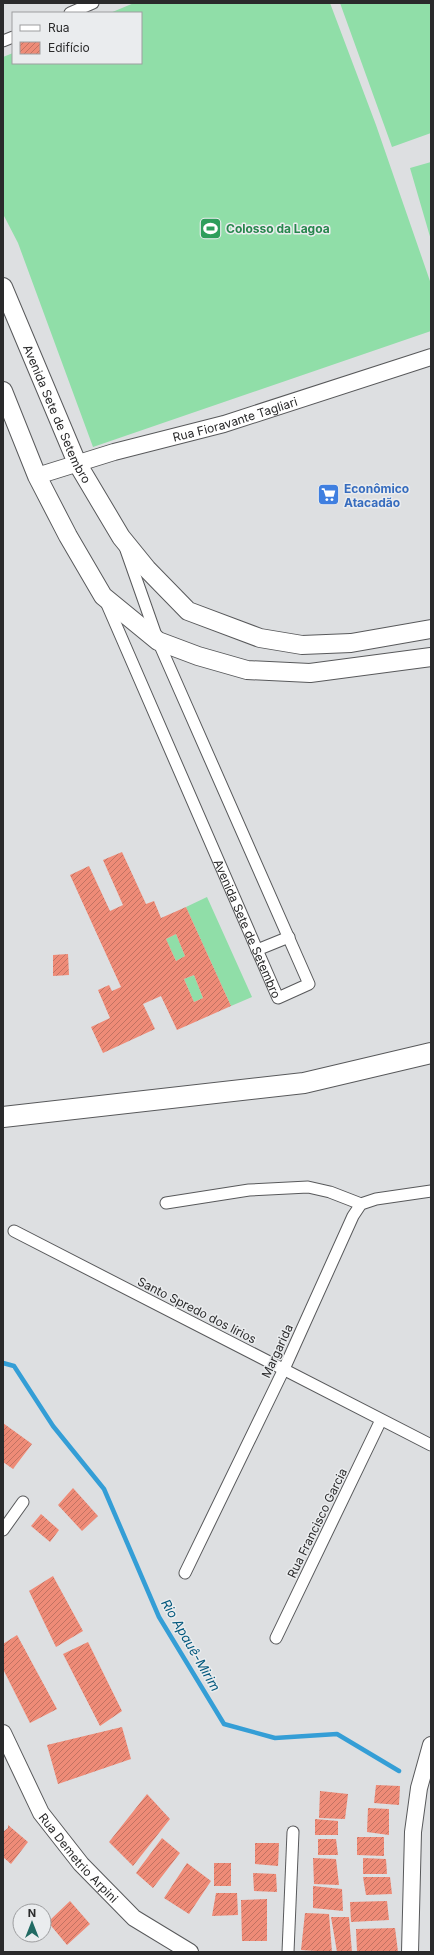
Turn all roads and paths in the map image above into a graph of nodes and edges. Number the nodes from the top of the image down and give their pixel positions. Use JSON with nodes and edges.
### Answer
{"nodes":[{"id":1,"x":94,"y":3,"type":"edge"},
{"id":2,"x":72,"y":12,"type":"edge"},
{"id":3,"x":4,"y":291,"type":"edge"},
{"id":4,"x":431,"y":357,"type":"edge"},
{"id":5,"x":3,"y":391,"type":"edge"},
{"id":6,"x":77,"y":463,"type":"junction"},
{"id":7,"x":37,"y":476,"type":"junction"},
{"id":8,"x":121,"y":537,"type":"junction"},
{"id":9,"x":103,"y":596,"type":"junction"},
{"id":10,"x":431,"y":629,"type":"edge"},
{"id":11,"x":158,"y":641,"type":"junction"},
{"id":12,"x":431,"y":656,"type":"edge"},
{"id":13,"x":289,"y":937,"type":"junction"},
{"id":14,"x":257,"y":950,"type":"junction"},
{"id":15,"x":431,"y":1053,"type":"edge"},
{"id":16,"x":3,"y":1117,"type":"edge"},
{"id":17,"x":431,"y":1191,"type":"edge"},
{"id":18,"x":166,"y":1203,"type":"dead end"},
{"id":19,"x":361,"y":1204,"type":"junction"},
{"id":20,"x":14,"y":1231,"type":"dead end"},
{"id":21,"x":284,"y":1369,"type":"junction"},
{"id":22,"x":381,"y":1420,"type":"junction"},
{"id":23,"x":431,"y":1445,"type":"edge"},
{"id":24,"x":23,"y":1502,"type":"dead end"},
{"id":25,"x":3,"y":1530,"type":"edge"},
{"id":26,"x":185,"y":1573,"type":"dead end"},
{"id":27,"x":276,"y":1638,"type":"dead end"},
{"id":28,"x":3,"y":1733,"type":"edge"},
{"id":29,"x":431,"y":1745,"type":"edge"},
{"id":30,"x":293,"y":1832,"type":"dead end"},
{"id":31,"x":190,"y":1952,"type":"edge"},
{"id":32,"x":288,"y":1952,"type":"edge"},
{"id":33,"x":410,"y":1952,"type":"edge"}],
"edges":[{"from":1,"to":2,"type":"street"},
{"from":3,"to":6,"type":"main road","name":"Avenida Sete de Setembro"},
{"from":4,"to":6,"type":"street","name":"Rua Fioravante Tagliari"},
{"from":5,"to":7,"type":"main road","name":"Avenida Sete de Setembro"},
{"from":6,"to":7,"type":"street","name":"Rua Fioravante Tagliari"},
{"from":6,"to":8,"type":"main road","name":"Avenida Sete de Setembro"},
{"from":7,"to":9,"type":"main road","name":"Avenida Sete de Setembro"},
{"from":8,"to":10,"type":"main road","name":"Avenida Sete de Setembro"},
{"from":8,"to":11,"type":"street","name":"Avenida Sete de Setembro"},
{"from":9,"to":11,"type":"main road","name":"Avenida Sete de Setembro"},
{"from":9,"to":14,"type":"street","name":"Avenida Sete de Setembro"},
{"from":11,"to":12,"type":"main road","name":"Avenida Sete de Setembro"},
{"from":11,"to":13,"type":"street","name":"Avenida Sete de Setembro"},
{"from":13,"to":14,"type":"street"},
{"from":13,"to":14,"type":"street","name":"Avenida Sete de Setembro"},
{"from":15,"to":16,"type":"highway"},
{"from":17,"to":19,"type":"street"},
{"from":18,"to":19,"type":"street"},
{"from":19,"to":21,"type":"street","name":"Margarida"},
{"from":20,"to":21,"type":"street","name":"Santo Spredo dos lírios"},
{"from":21,"to":22,"type":"street","name":"Santo Spredo dos lírios"},
{"from":21,"to":26,"type":"street","name":"Margarida"},
{"from":22,"to":23,"type":"street","name":"Santo Spredo dos lírios"},
{"from":22,"to":27,"type":"street","name":"Rua Francisco Garcia"},
{"from":24,"to":25,"type":"street"},
{"from":28,"to":31,"type":"street","name":"Rua Demetrio Arpini"},
{"from":29,"to":33,"type":"street"},
{"from":30,"to":32,"type":"street"}]}
